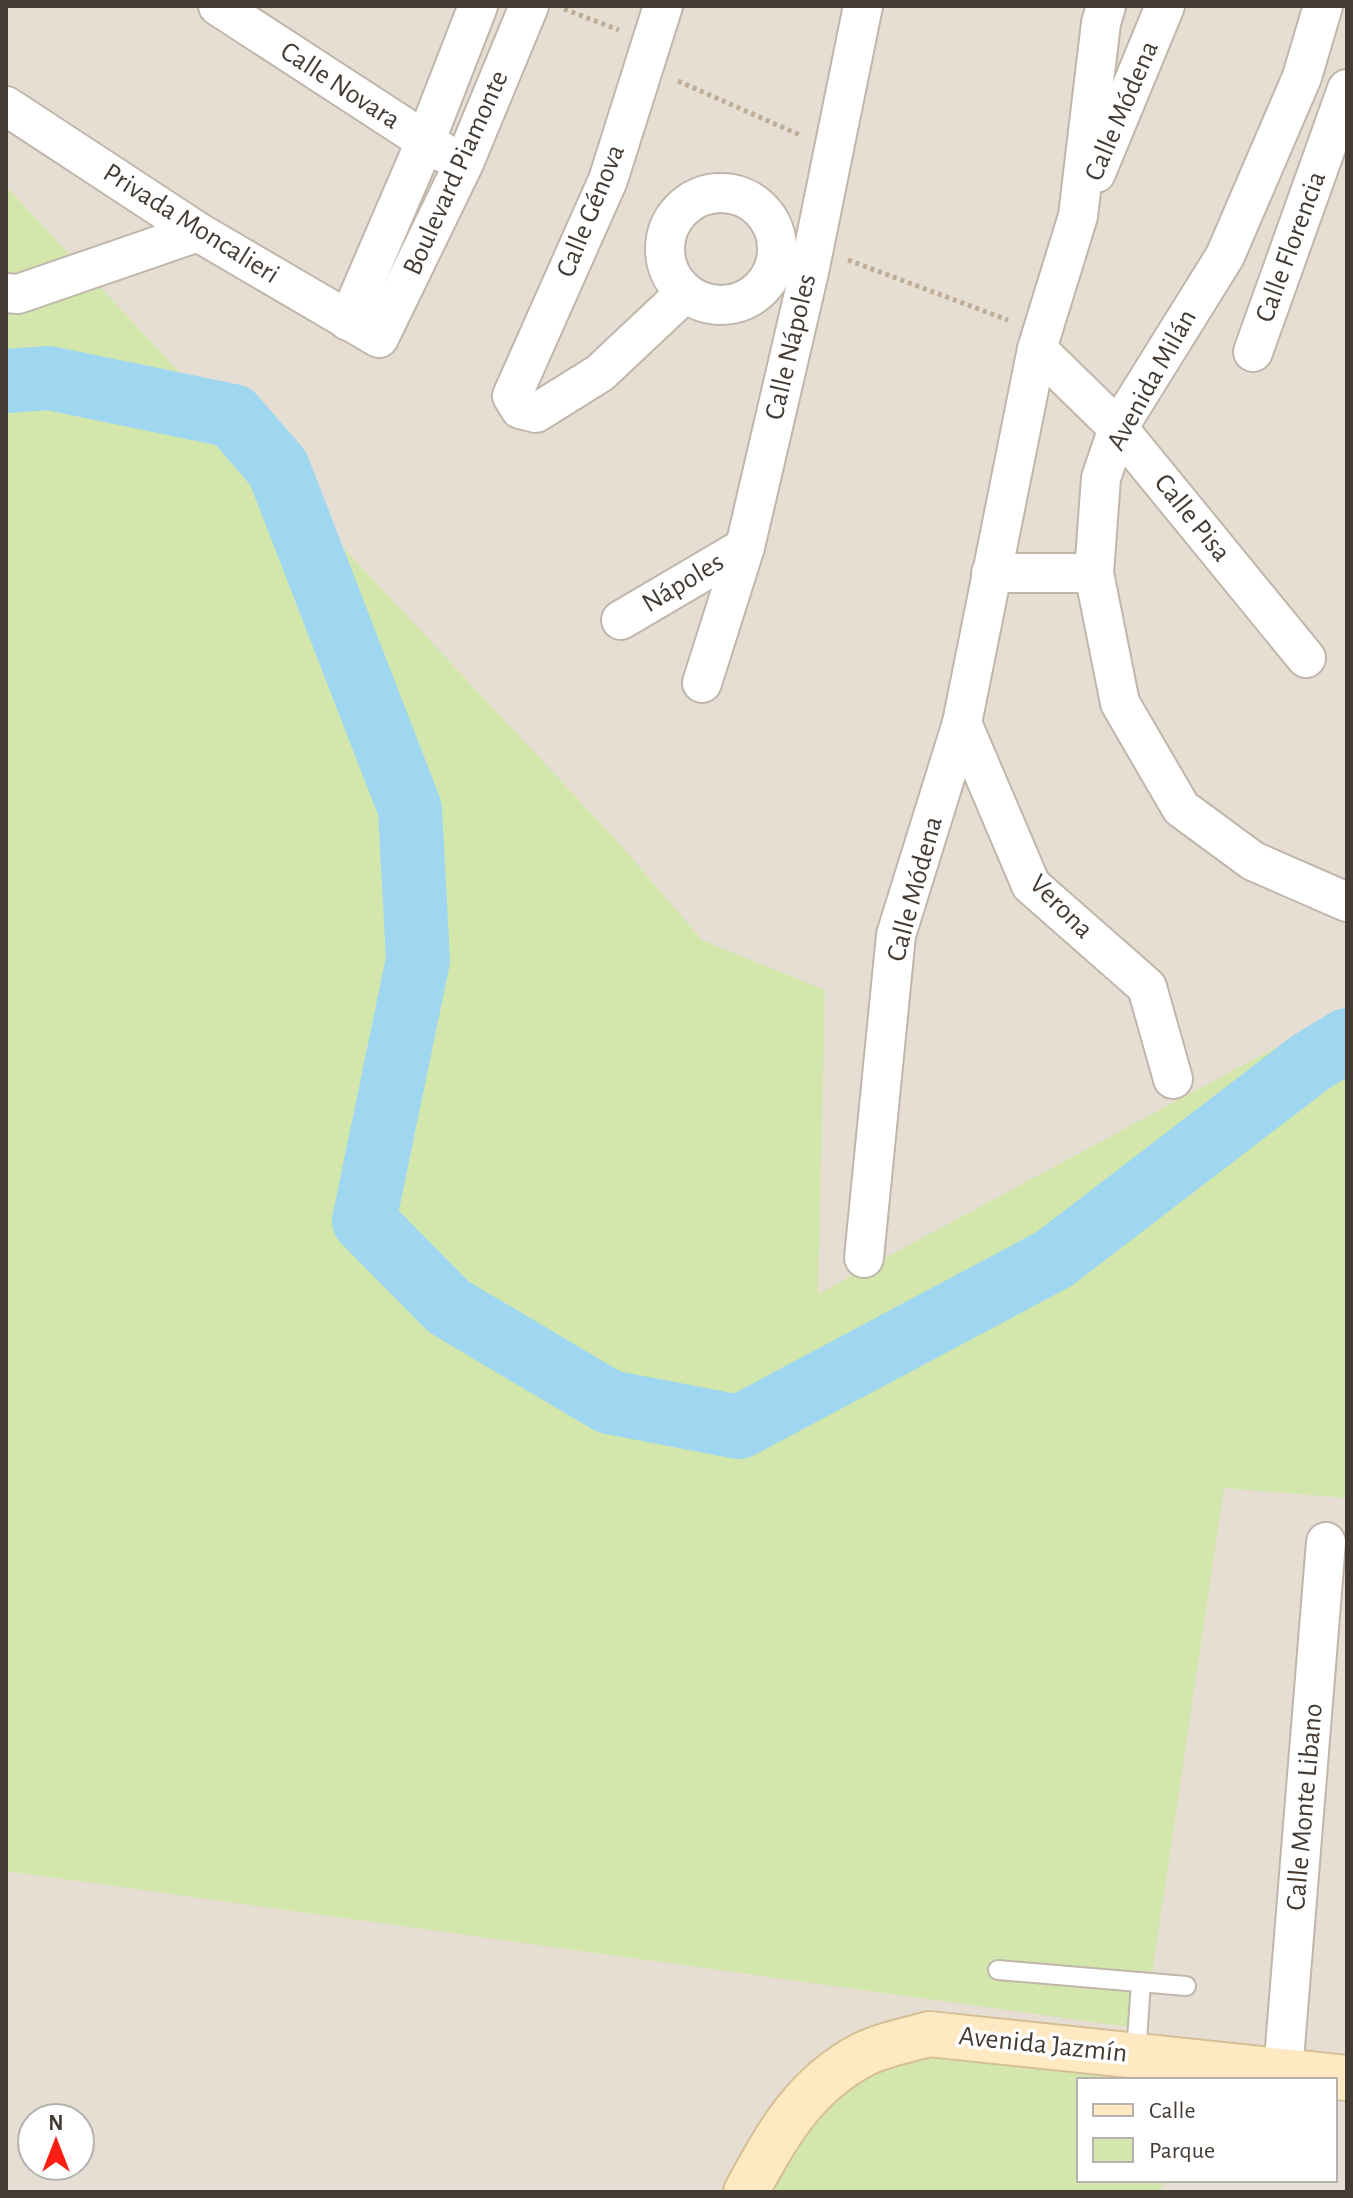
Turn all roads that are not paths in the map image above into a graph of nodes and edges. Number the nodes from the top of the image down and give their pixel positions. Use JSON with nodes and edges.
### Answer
{"nodes":[{"id":1,"x":218,"y":6,"type":"edge"},
{"id":2,"x":478,"y":6,"type":"edge"},
{"id":3,"x":529,"y":6,"type":"edge"},
{"id":4,"x":663,"y":6,"type":"edge"},
{"id":5,"x":863,"y":6,"type":"edge"},
{"id":6,"x":1106,"y":6,"type":"edge"},
{"id":7,"x":1165,"y":6,"type":"edge"},
{"id":8,"x":1323,"y":6,"type":"edge"},
{"id":9,"x":1302,"y":77,"type":"junction"},
{"id":10,"x":1346,"y":93,"type":"edge"},
{"id":11,"x":6,"y":106,"type":"edge"},
{"id":12,"x":425,"y":142,"type":"junction"},
{"id":13,"x":464,"y":163,"type":"junction"},
{"id":14,"x":1078,"y":216,"type":"junction"},
{"id":15,"x":198,"y":232,"type":"junction"},
{"id":16,"x":799,"y":261,"type":"junction"},
{"id":17,"x":6,"y":293,"type":"edge"},
{"id":18,"x":685,"y":293,"type":"junction"},
{"id":19,"x":364,"y":330,"type":"junction"},
{"id":20,"x":1040,"y":341,"type":"junction"},
{"id":21,"x":1253,"y":352,"type":"dead end"},
{"id":22,"x":1118,"y":428,"type":"junction"},
{"id":23,"x":745,"y":547,"type":"junction"},
{"id":24,"x":991,"y":573,"type":"junction"},
{"id":25,"x":1094,"y":573,"type":"junction"},
{"id":26,"x":621,"y":620,"type":"dead end"},
{"id":27,"x":1306,"y":658,"type":"dead end"},
{"id":28,"x":702,"y":683,"type":"dead end"},
{"id":29,"x":962,"y":723,"type":"junction"},
{"id":30,"x":1347,"y":902,"type":"edge"},
{"id":31,"x":1173,"y":1079,"type":"dead end"},
{"id":32,"x":864,"y":1258,"type":"dead end"},
{"id":33,"x":1326,"y":1542,"type":"dead end"},
{"id":34,"x":998,"y":1970,"type":"dead end"},
{"id":35,"x":1141,"y":1982,"type":"junction"},
{"id":36,"x":1186,"y":1986,"type":"dead end"},
{"id":37,"x":1136,"y":2054,"type":"junction"},
{"id":38,"x":1283,"y":2072,"type":"junction"},
{"id":39,"x":1347,"y":2078,"type":"edge"},
{"id":40,"x":746,"y":2192,"type":"edge"}],
"edges":[{"from":1,"to":12,"type":"street","name":"Calle Novara"},
{"from":2,"to":12,"type":"street","name":"Boulevard Piamonte"},
{"from":3,"to":13,"type":"street","name":"Boulevard Piamonte"},
{"from":4,"to":18,"type":"street","name":"Calle Génova"},
{"from":5,"to":16,"type":"street","name":"Calle Nápoles"},
{"from":6,"to":14,"type":"street","name":"Calle Módena"},
{"from":7,"to":14,"type":"street","name":"Calle Módena"},
{"from":8,"to":9,"type":"street","name":"Avenida Milán"},
{"from":9,"to":10,"type":"street","name":"Calle Florencia"},
{"from":9,"to":22,"type":"street","name":"Avenida Milán"},
{"from":10,"to":21,"type":"street","name":"Calle Florencia"},
{"from":11,"to":15,"type":"street","name":"Privada Moncalieri"},
{"from":12,"to":13,"type":"street","name":"Calle Novara"},
{"from":12,"to":19,"type":"street","name":"Boulevard Piamonte"},
{"from":13,"to":19,"type":"street","name":"Boulevard Piamonte"},
{"from":14,"to":20,"type":"street","name":"Calle Módena"},
{"from":15,"to":17,"type":"street"},
{"from":15,"to":19,"type":"street","name":"Privada Moncalieri"},
{"from":16,"to":18,"type":"street"},
{"from":16,"to":18,"type":"street"},
{"from":16,"to":23,"type":"street","name":"Calle Nápoles"},
{"from":20,"to":22,"type":"street","name":"Calle Pisa"},
{"from":20,"to":24,"type":"street","name":"Calle Módena"},
{"from":22,"to":25,"type":"street","name":"Avenida Milán"},
{"from":22,"to":27,"type":"street","name":"Calle Pisa"},
{"from":23,"to":26,"type":"street","name":"Nápoles"},
{"from":23,"to":28,"type":"street","name":"Calle Nápoles"},
{"from":24,"to":25,"type":"street"},
{"from":24,"to":29,"type":"street","name":"Calle Módena"},
{"from":25,"to":30,"type":"street","name":"Avenida Milán"},
{"from":29,"to":31,"type":"street","name":"Verona"},
{"from":29,"to":32,"type":"street","name":"Calle Módena"},
{"from":33,"to":38,"type":"street","name":"Calle Monte Libano"},
{"from":34,"to":35,"type":"lane"},
{"from":35,"to":36,"type":"lane"},
{"from":35,"to":37,"type":"lane"},
{"from":37,"to":38,"type":"street","name":"Avenida Jazmín"},
{"from":37,"to":40,"type":"street","name":"Avenida Jazmín"},
{"from":38,"to":39,"type":"street","name":"Avenida Jazmín"}]}
